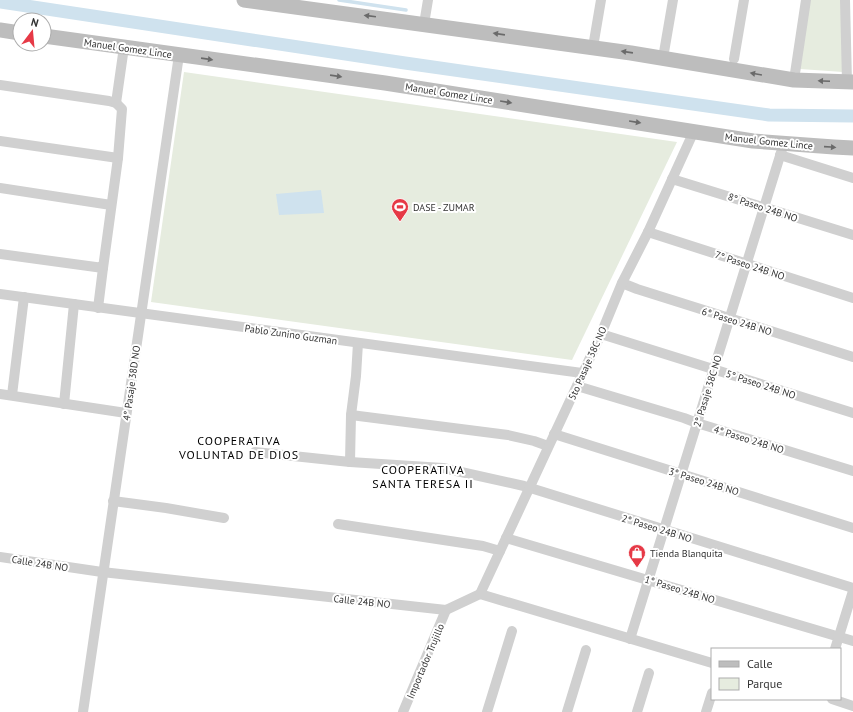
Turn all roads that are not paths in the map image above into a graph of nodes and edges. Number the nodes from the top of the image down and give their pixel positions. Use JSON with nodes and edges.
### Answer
{"nodes":[{"id":1,"x":244,"y":0,"type":"edge"},
{"id":2,"x":428,"y":0,"type":"edge"},
{"id":3,"x":601,"y":0,"type":"edge"},
{"id":4,"x":673,"y":0,"type":"edge"},
{"id":5,"x":744,"y":0,"type":"edge"},
{"id":6,"x":806,"y":0,"type":"edge"},
{"id":7,"x":845,"y":0,"type":"edge"},
{"id":8,"x":424,"y":24,"type":"junction"},
{"id":9,"x":0,"y":30,"type":"edge"},
{"id":10,"x":12,"y":32,"type":"edge"},
{"id":11,"x":52,"y":37,"type":"edge"},
{"id":12,"x":124,"y":47,"type":"junction"},
{"id":13,"x":593,"y":48,"type":"junction"},
{"id":14,"x":179,"y":55,"type":"junction"},
{"id":15,"x":663,"y":58,"type":"junction"},
{"id":16,"x":734,"y":59,"type":"dead end"},
{"id":17,"x":794,"y":80,"type":"junction"},
{"id":18,"x":850,"y":82,"type":"edge"},
{"id":19,"x":0,"y":85,"type":"edge"},
{"id":20,"x":116,"y":103,"type":"junction"},
{"id":21,"x":694,"y":132,"type":"junction"},
{"id":22,"x":0,"y":141,"type":"edge"},
{"id":23,"x":853,"y":148,"type":"edge"},
{"id":24,"x":782,"y":149,"type":"junction"},
{"id":25,"x":118,"y":158,"type":"junction"},
{"id":26,"x":853,"y":178,"type":"edge"},
{"id":27,"x":672,"y":179,"type":"junction"},
{"id":28,"x":0,"y":188,"type":"edge"},
{"id":29,"x":111,"y":205,"type":"junction"},
{"id":30,"x":764,"y":207,"type":"junction"},
{"id":31,"x":648,"y":232,"type":"junction"},
{"id":32,"x":853,"y":235,"type":"edge"},
{"id":33,"x":0,"y":254,"type":"edge"},
{"id":34,"x":746,"y":264,"type":"junction"},
{"id":35,"x":103,"y":268,"type":"junction"},
{"id":36,"x":622,"y":283,"type":"junction"},
{"id":37,"x":0,"y":294,"type":"edge"},
{"id":38,"x":24,"y":298,"type":"junction"},
{"id":39,"x":853,"y":298,"type":"edge"},
{"id":40,"x":74,"y":304,"type":"junction"},
{"id":41,"x":98,"y":308,"type":"junction"},
{"id":42,"x":141,"y":314,"type":"junction"},
{"id":43,"x":729,"y":318,"type":"junction"},
{"id":44,"x":601,"y":334,"type":"junction"},
{"id":45,"x":358,"y":343,"type":"junction"},
{"id":46,"x":853,"y":358,"type":"edge"},
{"id":47,"x":714,"y":369,"type":"junction"},
{"id":48,"x":582,"y":373,"type":"junction"},
{"id":49,"x":576,"y":386,"type":"junction"},
{"id":50,"x":0,"y":394,"type":"edge"},
{"id":51,"x":12,"y":395,"type":"junction"},
{"id":52,"x":64,"y":404,"type":"junction"},
{"id":53,"x":126,"y":413,"type":"junction"},
{"id":54,"x":853,"y":413,"type":"edge"},
{"id":55,"x":351,"y":415,"type":"junction"},
{"id":56,"x":697,"y":423,"type":"junction"},
{"id":57,"x":554,"y":434,"type":"junction"},
{"id":58,"x":548,"y":446,"type":"junction"},
{"id":59,"x":255,"y":452,"type":"dead end"},
{"id":60,"x":350,"y":462,"type":"junction"},
{"id":61,"x":853,"y":471,"type":"edge"},
{"id":62,"x":681,"y":474,"type":"junction"},
{"id":63,"x":529,"y":488,"type":"junction"},
{"id":64,"x":113,"y":501,"type":"junction"},
{"id":65,"x":224,"y":518,"type":"dead end"},
{"id":66,"x":338,"y":524,"type":"dead end"},
{"id":67,"x":853,"y":528,"type":"edge"},
{"id":68,"x":664,"y":530,"type":"junction"},
{"id":69,"x":506,"y":538,"type":"junction"},
{"id":70,"x":500,"y":551,"type":"junction"},
{"id":71,"x":0,"y":556,"type":"edge"},
{"id":72,"x":102,"y":572,"type":"junction"},
{"id":73,"x":648,"y":580,"type":"junction"},
{"id":74,"x":853,"y":590,"type":"edge"},
{"id":75,"x":480,"y":594,"type":"junction"},
{"id":76,"x":446,"y":610,"type":"junction"},
{"id":77,"x":512,"y":631,"type":"dead end"},
{"id":78,"x":839,"y":637,"type":"junction"},
{"id":79,"x":630,"y":638,"type":"junction"},
{"id":80,"x":853,"y":641,"type":"edge"},
{"id":81,"x":835,"y":648,"type":"edge"},
{"id":82,"x":586,"y":650,"type":"dead end"},
{"id":83,"x":711,"y":663,"type":"edge"},
{"id":84,"x":649,"y":673,"type":"dead end"},
{"id":85,"x":711,"y":696,"type":"edge"},
{"id":86,"x":834,"y":700,"type":"edge"},
{"id":87,"x":850,"y":707,"type":"edge"},
{"id":88,"x":83,"y":712,"type":"edge"},
{"id":89,"x":403,"y":712,"type":"edge"},
{"id":90,"x":487,"y":712,"type":"edge"},
{"id":91,"x":567,"y":712,"type":"edge"},
{"id":92,"x":637,"y":712,"type":"edge"},
{"id":93,"x":706,"y":712,"type":"edge"}],
"edges":[{"from":8,"to":1,"type":"main road","one_way":true},
{"from":2,"to":8,"type":"street"},
{"from":3,"to":13,"type":"street"},
{"from":4,"to":15,"type":"street"},
{"from":5,"to":16,"type":"street"},
{"from":6,"to":17,"type":"street"},
{"from":7,"to":18,"type":"street"},
{"from":13,"to":8,"type":"main road","one_way":true},
{"from":9,"to":10,"type":"main road"},
{"from":11,"to":12,"type":"main road","name":"Manuel Gomez Lince"},
{"from":12,"to":14,"type":"main road","name":"Manuel Gomez Lince"},
{"from":12,"to":20,"type":"street"},
{"from":15,"to":13,"type":"main road","one_way":true},
{"from":14,"to":21,"type":"main road","name":"Manuel Gomez Lince","one_way":true},
{"from":14,"to":42,"type":"street","name":"4° Pasaje 38D NO"},
{"from":17,"to":15,"type":"main road","one_way":true},
{"from":18,"to":17,"type":"main road","one_way":true},
{"from":19,"to":20,"type":"street"},
{"from":20,"to":25,"type":"street"},
{"from":21,"to":24,"type":"main road","name":"Manuel Gomez Lince"},
{"from":21,"to":27,"type":"street","name":"5to Pasaje 38C NO"},
{"from":22,"to":25,"type":"street"},
{"from":24,"to":23,"type":"main road","name":"Manuel Gomez Lince","one_way":true},
{"from":24,"to":26,"type":"street"},
{"from":24,"to":30,"type":"street","name":"2° Pasaje 38C NO"},
{"from":25,"to":29,"type":"street"},
{"from":27,"to":30,"type":"street","name":"8° Paseo 24B NO"},
{"from":27,"to":31,"type":"street","name":"5to Pasaje 38C NO"},
{"from":28,"to":29,"type":"street"},
{"from":29,"to":35,"type":"street"},
{"from":30,"to":32,"type":"street","name":"8° Paseo 24B NO"},
{"from":30,"to":34,"type":"street","name":"2° Pasaje 38C NO"},
{"from":31,"to":34,"type":"street","name":"7° Paseo 24B NO"},
{"from":31,"to":36,"type":"street","name":"5to Pasaje 38C NO"},
{"from":33,"to":35,"type":"street"},
{"from":34,"to":39,"type":"street","name":"7° Paseo 24B NO"},
{"from":34,"to":43,"type":"street","name":"2° Pasaje 38C NO"},
{"from":35,"to":41,"type":"street"},
{"from":36,"to":43,"type":"street","name":"6° Paseo 24B NO"},
{"from":36,"to":44,"type":"street","name":"5to Pasaje 38C NO"},
{"from":37,"to":38,"type":"street","name":"Pablo Zunino Guzman"},
{"from":38,"to":40,"type":"street","name":"Pablo Zunino Guzman"},
{"from":38,"to":51,"type":"street"},
{"from":40,"to":41,"type":"street","name":"Pablo Zunino Guzman"},
{"from":40,"to":52,"type":"street"},
{"from":41,"to":42,"type":"street","name":"Pablo Zunino Guzman"},
{"from":42,"to":45,"type":"street","name":"Pablo Zunino Guzman"},
{"from":42,"to":53,"type":"street","name":"4° Pasaje 38D NO"},
{"from":43,"to":46,"type":"street","name":"6° Paseo 24B NO"},
{"from":43,"to":47,"type":"street","name":"2° Pasaje 38C NO"},
{"from":44,"to":47,"type":"street","name":"5° Paseo 24B NO"},
{"from":44,"to":48,"type":"street","name":"5to Pasaje 38C NO"},
{"from":45,"to":48,"type":"street","name":"Pablo Zunino Guzman"},
{"from":45,"to":55,"type":"street"},
{"from":47,"to":54,"type":"street","name":"5° Paseo 24B NO"},
{"from":47,"to":56,"type":"street","name":"2° Pasaje 38C NO"},
{"from":48,"to":49,"type":"street","name":"5to Pasaje 38C NO"},
{"from":49,"to":56,"type":"street","name":"4° Paseo 24B NO"},
{"from":49,"to":57,"type":"street","name":"5to Pasaje 38C NO"},
{"from":50,"to":51,"type":"street"},
{"from":51,"to":52,"type":"street"},
{"from":52,"to":53,"type":"street"},
{"from":53,"to":64,"type":"street","name":"4° Pasaje 38D NO"},
{"from":55,"to":58,"type":"street"},
{"from":55,"to":60,"type":"street"},
{"from":56,"to":61,"type":"street","name":"4° Paseo 24B NO"},
{"from":56,"to":62,"type":"street","name":"2° Pasaje 38C NO"},
{"from":57,"to":58,"type":"street","name":"5to Pasaje 38C NO"},
{"from":57,"to":62,"type":"street","name":"3° Paseo 24B NO"},
{"from":58,"to":63,"type":"street","name":"5to Pasaje 38C NO"},
{"from":59,"to":60,"type":"street","name":"2° Paseo 24B NO"},
{"from":60,"to":63,"type":"street","name":"2° Paseo 24B NO"},
{"from":62,"to":67,"type":"street","name":"3° Paseo 24B NO"},
{"from":62,"to":68,"type":"street","name":"2° Pasaje 38C NO"},
{"from":63,"to":68,"type":"street","name":"2° Paseo 24B NO"},
{"from":63,"to":69,"type":"street","name":"5to Pasaje 38C NO"},
{"from":64,"to":65,"type":"street"},
{"from":64,"to":72,"type":"street","name":"4° Pasaje 38D NO"},
{"from":66,"to":70,"type":"street"},
{"from":68,"to":73,"type":"street","name":"2° Pasaje 38C NO"},
{"from":68,"to":74,"type":"street","name":"2° Paseo 24B NO"},
{"from":69,"to":70,"type":"street","name":"5to Pasaje 38C NO"},
{"from":69,"to":73,"type":"street","name":"1° Paseo 24B NO"},
{"from":70,"to":75,"type":"street","name":"5to Pasaje 38C NO"},
{"from":71,"to":72,"type":"street","name":"Calle 24B NO"},
{"from":72,"to":76,"type":"street","name":"Calle 24B NO"},
{"from":72,"to":88,"type":"street","name":"4° Pasaje 38D NO"},
{"from":73,"to":78,"type":"street","name":"1° Paseo 24B NO"},
{"from":73,"to":79,"type":"street","name":"2° Pasaje 38C NO"},
{"from":74,"to":78,"type":"street"},
{"from":75,"to":76,"type":"street"},
{"from":75,"to":79,"type":"street"},
{"from":76,"to":89,"type":"street","name":"Importador Trujillo"},
{"from":77,"to":90,"type":"street"},
{"from":78,"to":80,"type":"street","name":"1° Paseo 24B NO"},
{"from":78,"to":81,"type":"street"},
{"from":79,"to":83,"type":"street"},
{"from":82,"to":91,"type":"street"},
{"from":84,"to":92,"type":"street"},
{"from":85,"to":93,"type":"street"},
{"from":86,"to":87,"type":"street"}]}
